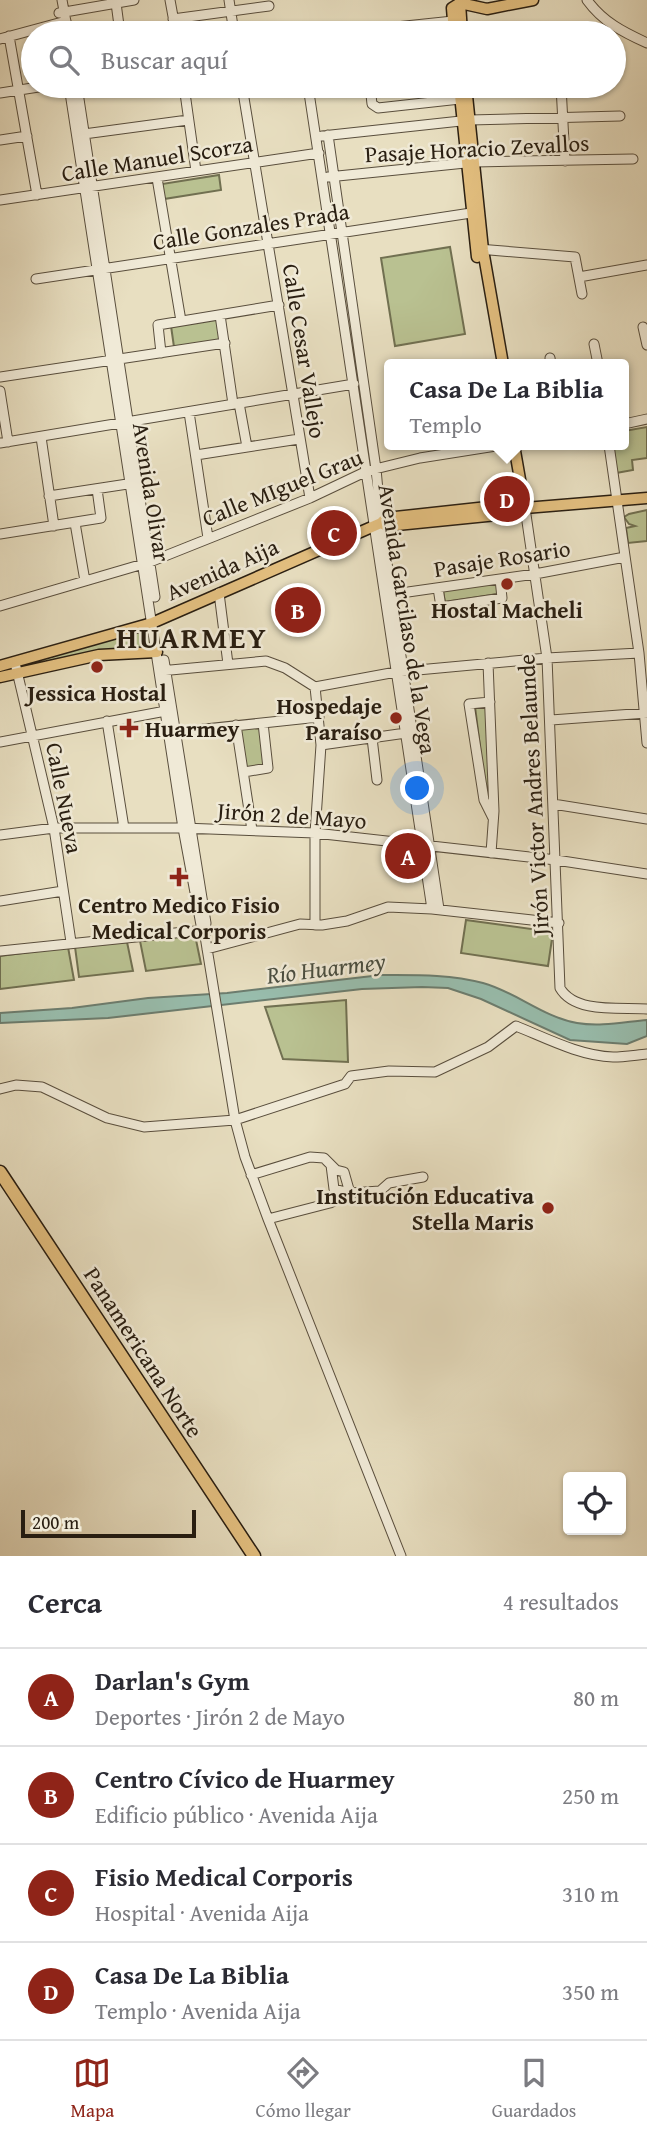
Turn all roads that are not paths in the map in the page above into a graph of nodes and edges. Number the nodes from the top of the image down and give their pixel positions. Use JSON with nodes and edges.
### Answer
{"nodes":[{"id":1,"x":56,"y":0,"type":"edge"},
{"id":2,"x":62,"y":0,"type":"edge"},
{"id":3,"x":134,"y":0,"type":"edge"},
{"id":4,"x":170,"y":0,"type":"edge"},
{"id":5,"x":229,"y":0,"type":"edge"},
{"id":6,"x":533,"y":0,"type":"edge"},
{"id":7,"x":587,"y":0,"type":"edge"},
{"id":8,"x":116,"y":3,"type":"junction"},
{"id":9,"x":460,"y":3,"type":"junction"},
{"id":10,"x":269,"y":6,"type":"dead end"},
{"id":11,"x":231,"y":11,"type":"junction"},
{"id":12,"x":63,"y":17,"type":"junction"},
{"id":13,"x":173,"y":19,"type":"joint"},
{"id":14,"x":52,"y":21,"type":"edge"},
{"id":15,"x":63,"y":21,"type":"edge"},
{"id":16,"x":64,"y":21,"type":"edge"},
{"id":17,"x":118,"y":21,"type":"edge"},
{"id":18,"x":232,"y":21,"type":"edge"},
{"id":19,"x":453,"y":21,"type":"edge"},
{"id":20,"x":461,"y":21,"type":"edge"},
{"id":21,"x":605,"y":21,"type":"edge"},
{"id":22,"x":21,"y":32,"type":"edge"},
{"id":23,"x":626,"y":34,"type":"edge"},
{"id":24,"x":4,"y":38,"type":"edge"},
{"id":25,"x":647,"y":43,"type":"edge"},
{"id":26,"x":19,"y":90,"type":"junction"},
{"id":27,"x":0,"y":93,"type":"edge"},
{"id":28,"x":71,"y":98,"type":"edge"},
{"id":29,"x":79,"y":98,"type":"edge"},
{"id":30,"x":185,"y":98,"type":"edge"},
{"id":31,"x":244,"y":98,"type":"edge"},
{"id":32,"x":310,"y":98,"type":"edge"},
{"id":33,"x":371,"y":98,"type":"edge"},
{"id":34,"x":466,"y":98,"type":"edge"},
{"id":35,"x":561,"y":98,"type":"edge"},
{"id":36,"x":460,"y":99,"type":"joint"},
{"id":37,"x":620,"y":116,"type":"dead end"},
{"id":38,"x":562,"y":118,"type":"junction"},
{"id":39,"x":188,"y":120,"type":"junction"},
{"id":40,"x":466,"y":120,"type":"junction"},
{"id":41,"x":84,"y":134,"type":"junction"},
{"id":42,"x":328,"y":135,"type":"junction"},
{"id":43,"x":27,"y":136,"type":"junction"},
{"id":44,"x":317,"y":136,"type":"junction"},
{"id":45,"x":0,"y":140,"type":"edge"},
{"id":46,"x":319,"y":153,"type":"junction"},
{"id":47,"x":633,"y":159,"type":"dead end"},
{"id":48,"x":565,"y":161,"type":"junction"},
{"id":49,"x":253,"y":163,"type":"junction"},
{"id":50,"x":471,"y":163,"type":"junction"},
{"id":51,"x":196,"y":171,"type":"junction"},
{"id":52,"x":157,"y":177,"type":"junction"},
{"id":53,"x":333,"y":177,"type":"junction"},
{"id":54,"x":323,"y":178,"type":"junction"},
{"id":55,"x":89,"y":187,"type":"junction"},
{"id":56,"x":37,"y":195,"type":"junction"},
{"id":57,"x":0,"y":200,"type":"edge"},
{"id":58,"x":471,"y":213,"type":"junction"},
{"id":59,"x":341,"y":232,"type":"junction"},
{"id":60,"x":330,"y":234,"type":"junction"},
{"id":61,"x":270,"y":244,"type":"junction"},
{"id":62,"x":480,"y":250,"type":"junction"},
{"id":63,"x":171,"y":259,"type":"junction"},
{"id":64,"x":647,"y":265,"type":"edge"},
{"id":65,"x":101,"y":267,"type":"junction"},
{"id":66,"x":579,"y":277,"type":"junction"},
{"id":67,"x":36,"y":279,"type":"dead end"},
{"id":68,"x":582,"y":294,"type":"dead end"},
{"id":69,"x":279,"y":305,"type":"junction"},
{"id":70,"x":220,"y":315,"type":"junction"},
{"id":71,"x":181,"y":321,"type":"junction"},
{"id":72,"x":643,"y":327,"type":"dead end"},
{"id":73,"x":225,"y":343,"type":"junction"},
{"id":74,"x":594,"y":344,"type":"dead end"},
{"id":75,"x":647,"y":345,"type":"edge"},
{"id":76,"x":161,"y":352,"type":"junction"},
{"id":77,"x":115,"y":359,"type":"junction"},
{"id":78,"x":494,"y":359,"type":"edge"},
{"id":79,"x":502,"y":359,"type":"edge"},
{"id":80,"x":597,"y":359,"type":"edge"},
{"id":81,"x":0,"y":377,"type":"edge"},
{"id":82,"x":354,"y":384,"type":"junction"},
{"id":83,"x":0,"y":391,"type":"edge"},
{"id":84,"x":292,"y":396,"type":"junction"},
{"id":85,"x":236,"y":404,"type":"junction"},
{"id":86,"x":189,"y":412,"type":"junction"},
{"id":87,"x":647,"y":419,"type":"edge"},
{"id":88,"x":125,"y":421,"type":"junction"},
{"id":89,"x":629,"y":423,"type":"edge"},
{"id":90,"x":41,"y":437,"type":"junction"},
{"id":91,"x":299,"y":439,"type":"junction"},
{"id":92,"x":4,"y":443,"type":"edge"},
{"id":93,"x":247,"y":447,"type":"junction"},
{"id":94,"x":470,"y":450,"type":"edge"},
{"id":95,"x":515,"y":450,"type":"edge"},
{"id":96,"x":610,"y":450,"type":"edge"},
{"id":97,"x":195,"y":455,"type":"junction"},
{"id":98,"x":372,"y":470,"type":"junction"},
{"id":99,"x":135,"y":483,"type":"junction"},
{"id":100,"x":97,"y":489,"type":"junction"},
{"id":101,"x":49,"y":496,"type":"junction"},
{"id":102,"x":310,"y":498,"type":"junction"},
{"id":103,"x":647,"y":498,"type":"edge"},
{"id":104,"x":617,"y":501,"type":"junction"},
{"id":105,"x":525,"y":508,"type":"junction"},
{"id":106,"x":75,"y":523,"type":"junction"},
{"id":107,"x":377,"y":524,"type":"junction"},
{"id":108,"x":54,"y":526,"type":"junction"},
{"id":109,"x":0,"y":534,"type":"edge"},
{"id":110,"x":208,"y":538,"type":"junction"},
{"id":111,"x":625,"y":557,"type":"junction"},
{"id":112,"x":147,"y":563,"type":"junction"},
{"id":113,"x":535,"y":574,"type":"junction"},
{"id":114,"x":500,"y":579,"type":"junction"},
{"id":115,"x":85,"y":581,"type":"junction"},
{"id":116,"x":438,"y":588,"type":"junction"},
{"id":117,"x":219,"y":593,"type":"junction"},
{"id":118,"x":388,"y":594,"type":"junction"},
{"id":119,"x":0,"y":606,"type":"edge"},
{"id":120,"x":155,"y":622,"type":"junction"},
{"id":121,"x":157,"y":652,"type":"junction"},
{"id":122,"x":639,"y":653,"type":"junction"},
{"id":123,"x":547,"y":658,"type":"junction"},
{"id":124,"x":488,"y":663,"type":"junction"},
{"id":125,"x":228,"y":664,"type":"junction"},
{"id":126,"x":0,"y":666,"type":"edge"},
{"id":127,"x":16,"y":667,"type":"junction"},
{"id":128,"x":163,"y":670,"type":"junction"},
{"id":129,"x":400,"y":671,"type":"junction"},
{"id":130,"x":0,"y":677,"type":"edge"},
{"id":131,"x":315,"y":687,"type":"junction"},
{"id":132,"x":490,"y":702,"type":"junction"},
{"id":133,"x":169,"y":710,"type":"junction"},
{"id":134,"x":645,"y":713,"type":"edge"},
{"id":135,"x":319,"y":717,"type":"junction"},
{"id":136,"x":551,"y":720,"type":"junction"},
{"id":137,"x":107,"y":721,"type":"junction"},
{"id":138,"x":263,"y":723,"type":"junction"},
{"id":139,"x":236,"y":725,"type":"junction"},
{"id":140,"x":177,"y":732,"type":"junction"},
{"id":141,"x":406,"y":733,"type":"junction"},
{"id":142,"x":33,"y":735,"type":"junction"},
{"id":143,"x":372,"y":738,"type":"junction"},
{"id":144,"x":0,"y":742,"type":"edge"},
{"id":145,"x":647,"y":743,"type":"edge"},
{"id":146,"x":321,"y":745,"type":"junction"},
{"id":147,"x":244,"y":772,"type":"junction"},
{"id":148,"x":377,"y":780,"type":"dead end"},
{"id":149,"x":553,"y":804,"type":"junction"},
{"id":150,"x":494,"y":818,"type":"junction"},
{"id":151,"x":647,"y":819,"type":"edge"},
{"id":152,"x":54,"y":828,"type":"junction"},
{"id":153,"x":124,"y":828,"type":"junction"},
{"id":154,"x":187,"y":828,"type":"junction"},
{"id":155,"x":252,"y":830,"type":"junction"},
{"id":156,"x":315,"y":833,"type":"junction"},
{"id":157,"x":0,"y":835,"type":"edge"},
{"id":158,"x":426,"y":845,"type":"junction"},
{"id":159,"x":491,"y":853,"type":"junction"},
{"id":160,"x":556,"y":860,"type":"junction"},
{"id":161,"x":647,"y":874,"type":"edge"},
{"id":162,"x":63,"y":891,"type":"junction"},
{"id":163,"x":0,"y":901,"type":"edge"},
{"id":164,"x":436,"y":909,"type":"junction"},
{"id":165,"x":559,"y":923,"type":"junction"},
{"id":166,"x":315,"y":925,"type":"junction"},
{"id":167,"x":204,"y":930,"type":"junction"},
{"id":168,"x":71,"y":943,"type":"junction"},
{"id":169,"x":207,"y":949,"type":"junction"},
{"id":170,"x":0,"y":951,"type":"edge"},
{"id":171,"x":647,"y":1009,"type":"edge"},
{"id":172,"x":647,"y":1054,"type":"edge"},
{"id":173,"x":0,"y":1089,"type":"edge"},
{"id":174,"x":235,"y":1120,"type":"junction"},
{"id":175,"x":331,"y":1165,"type":"junction"},
{"id":176,"x":0,"y":1172,"type":"edge"},
{"id":177,"x":251,"y":1175,"type":"junction"},
{"id":178,"x":423,"y":1177,"type":"dead end"},
{"id":179,"x":351,"y":1193,"type":"junction"},
{"id":180,"x":268,"y":1219,"type":"junction"},
{"id":181,"x":254,"y":1556,"type":"edge"},
{"id":182,"x":401,"y":1556,"type":"edge"}],
"edges":[{"from":1,"to":12,"type":"street"},
{"from":2,"to":12,"type":"street"},
{"from":3,"to":8,"type":"street"},
{"from":4,"to":13,"type":"street"},
{"from":5,"to":11,"type":"street"},
{"from":6,"to":9,"type":"main road"},
{"from":7,"to":21,"type":"street"},
{"from":8,"to":12,"type":"street"},
{"from":8,"to":17,"type":"street"},
{"from":9,"to":19,"type":"main road"},
{"from":9,"to":20,"type":"main road"},
{"from":10,"to":11,"type":"street"},
{"from":11,"to":13,"type":"street"},
{"from":11,"to":18,"type":"street"},
{"from":12,"to":14,"type":"street"},
{"from":12,"to":15,"type":"street"},
{"from":12,"to":16,"type":"street"},
{"from":22,"to":24,"type":"street"},
{"from":23,"to":25,"type":"street"},
{"from":24,"to":26,"type":"street"},
{"from":26,"to":27,"type":"street"},
{"from":26,"to":43,"type":"street"},
{"from":28,"to":55,"type":"street","name":"Avenida Olivar"},
{"from":29,"to":41,"type":"street","name":"Avenida Olivar"},
{"from":30,"to":39,"type":"street"},
{"from":31,"to":49,"type":"street","name":"Calle Cesar Vallejo"},
{"from":32,"to":44,"type":"street","name":"Avenida Garcilaso de la Vega"},
{"from":33,"to":36,"type":"street"},
{"from":34,"to":40,"type":"main road"},
{"from":35,"to":38,"type":"street"},
{"from":36,"to":40,"type":"main road"},
{"from":37,"to":38,"type":"street"},
{"from":38,"to":40,"type":"street"},
{"from":38,"to":48,"type":"street"},
{"from":39,"to":41,"type":"street"},
{"from":39,"to":51,"type":"street"},
{"from":40,"to":42,"type":"street"},
{"from":40,"to":50,"type":"main road"},
{"from":41,"to":55,"type":"street","name":"Avenida Olivar"},
{"from":42,"to":44,"type":"street"},
{"from":42,"to":53,"type":"street","name":"Avenida Garcilaso de la Vega"},
{"from":43,"to":45,"type":"street"},
{"from":43,"to":56,"type":"street"},
{"from":44,"to":46,"type":"street","name":"Avenida Garcilaso de la Vega"},
{"from":46,"to":49,"type":"street","name":"Calle Manuel Scorza"},
{"from":46,"to":54,"type":"street","name":"Avenida Garcilaso de la Vega"},
{"from":47,"to":48,"type":"street","name":"Pasaje Horacio Zevallos"},
{"from":48,"to":50,"type":"street","name":"Pasaje Horacio Zevallos"},
{"from":49,"to":51,"type":"street","name":"Calle Manuel Scorza"},
{"from":49,"to":61,"type":"street","name":"Calle Cesar Vallejo"},
{"from":50,"to":53,"type":"street","name":"Pasaje Horacio Zevallos"},
{"from":50,"to":58,"type":"main road"},
{"from":50,"to":62,"type":"main road"},
{"from":51,"to":52,"type":"street","name":"Calle Manuel Scorza"},
{"from":52,"to":55,"type":"street","name":"Calle Manuel Scorza"},
{"from":52,"to":63,"type":"street"},
{"from":53,"to":54,"type":"street","name":"Pasaje Horacio Zevallos"},
{"from":53,"to":59,"type":"street","name":"Avenida Garcilaso de la Vega"},
{"from":54,"to":60,"type":"street","name":"Avenida Garcilaso de la Vega"},
{"from":55,"to":56,"type":"street","name":"Calle Manuel Scorza"},
{"from":55,"to":65,"type":"street","name":"Avenida Olivar"},
{"from":56,"to":57,"type":"street","name":"Calle Manuel Scorza"},
{"from":58,"to":59,"type":"street","name":"Calle Gonzales Prada"},
{"from":58,"to":62,"type":"main road"},
{"from":59,"to":60,"type":"street","name":"Calle Gonzales Prada"},
{"from":59,"to":98,"type":"street","name":"Avenida Garcilaso de la Vega"},
{"from":60,"to":61,"type":"street","name":"Calle Gonzales Prada"},
{"from":60,"to":82,"type":"street","name":"Avenida Garcilaso de la Vega"},
{"from":61,"to":63,"type":"street","name":"Calle Gonzales Prada"},
{"from":61,"to":69,"type":"street","name":"Calle Cesar Vallejo"},
{"from":62,"to":66,"type":"street"},
{"from":62,"to":78,"type":"main road"},
{"from":62,"to":79,"type":"main road"},
{"from":63,"to":65,"type":"street","name":"Calle Gonzales Prada"},
{"from":63,"to":71,"type":"street"},
{"from":64,"to":66,"type":"street"},
{"from":65,"to":67,"type":"street","name":"Calle Gonzales Prada"},
{"from":65,"to":77,"type":"street","name":"Avenida Olivar"},
{"from":66,"to":68,"type":"street"},
{"from":69,"to":70,"type":"street"},
{"from":69,"to":84,"type":"street","name":"Calle Cesar Vallejo"},
{"from":70,"to":71,"type":"street"},
{"from":70,"to":73,"type":"street"},
{"from":71,"to":76,"type":"street"},
{"from":72,"to":75,"type":"street"},
{"from":73,"to":76,"type":"street"},
{"from":73,"to":85,"type":"street"},
{"from":74,"to":80,"type":"street"},
{"from":76,"to":77,"type":"street"},
{"from":77,"to":81,"type":"street"},
{"from":77,"to":88,"type":"street","name":"Avenida Olivar"},
{"from":82,"to":84,"type":"street"},
{"from":82,"to":98,"type":"street","name":"Avenida Garcilaso de la Vega"},
{"from":83,"to":92,"type":"street"},
{"from":84,"to":85,"type":"street"},
{"from":84,"to":91,"type":"street","name":"Calle Cesar Vallejo"},
{"from":85,"to":86,"type":"street"},
{"from":85,"to":93,"type":"street"},
{"from":86,"to":88,"type":"street"},
{"from":86,"to":97,"type":"street"},
{"from":87,"to":89,"type":"street"},
{"from":88,"to":90,"type":"street"},
{"from":88,"to":99,"type":"street","name":"Avenida Olivar"},
{"from":90,"to":92,"type":"street"},
{"from":90,"to":101,"type":"street"},
{"from":91,"to":93,"type":"street"},
{"from":91,"to":102,"type":"street","name":"Calle Cesar Vallejo"},
{"from":93,"to":97,"type":"street"},
{"from":94,"to":98,"type":"street","name":"Calle MIguel Grau"},
{"from":95,"to":105,"type":"main road"},
{"from":96,"to":104,"type":"street"},
{"from":97,"to":110,"type":"street"},
{"from":98,"to":102,"type":"street","name":"Calle MIguel Grau"},
{"from":98,"to":107,"type":"street","name":"Avenida Garcilaso de la Vega"},
{"from":99,"to":100,"type":"street"},
{"from":99,"to":112,"type":"street","name":"Avenida Olivar"},
{"from":100,"to":101,"type":"street"},
{"from":100,"to":106,"type":"street"},
{"from":101,"to":108,"type":"street"},
{"from":102,"to":110,"type":"street","name":"Calle MIguel Grau"},
{"from":103,"to":104,"type":"main road","name":"Avenida Aija"},
{"from":104,"to":105,"type":"main road","name":"Avenida Aija"},
{"from":104,"to":111,"type":"street"},
{"from":105,"to":107,"type":"main road","name":"Avenida Aija"},
{"from":105,"to":113,"type":"street","name":"Jirón Victor Andres Belaunde"},
{"from":106,"to":108,"type":"street"},
{"from":106,"to":115,"type":"street"},
{"from":107,"to":117,"type":"main road","name":"Avenida Aija"},
{"from":107,"to":118,"type":"street","name":"Avenida Garcilaso de la Vega"},
{"from":108,"to":109,"type":"street"},
{"from":110,"to":112,"type":"street","name":"Calle MIguel Grau"},
{"from":111,"to":113,"type":"street","name":"Pasaje Rosario"},
{"from":111,"to":122,"type":"street"},
{"from":112,"to":115,"type":"street","name":"Calle MIguel Grau"},
{"from":112,"to":120,"type":"street","name":"Avenida Olivar"},
{"from":113,"to":114,"type":"street","name":"Pasaje Rosario"},
{"from":113,"to":123,"type":"street","name":"Jirón Victor Andres Belaunde"},
{"from":114,"to":116,"type":"street","name":"Pasaje Rosario"},
{"from":114,"to":116,"type":"street"},
{"from":115,"to":119,"type":"street","name":"Calle MIguel Grau"},
{"from":116,"to":118,"type":"street","name":"Pasaje Rosario"},
{"from":117,"to":120,"type":"main road","name":"Avenida Aija"},
{"from":117,"to":125,"type":"street"},
{"from":118,"to":129,"type":"street","name":"Avenida Garcilaso de la Vega"},
{"from":120,"to":121,"type":"street","name":"Avenida Olivar"},
{"from":120,"to":127,"type":"main road","name":"Avenida Aija"},
{"from":120,"to":128,"type":"street","name":"Avenida Olivar"},
{"from":121,"to":127,"type":"main road"},
{"from":121,"to":128,"type":"street","name":"Avenida Olivar"},
{"from":122,"to":123,"type":"street"},
{"from":122,"to":134,"type":"street"},
{"from":123,"to":124,"type":"street"},
{"from":123,"to":136,"type":"street","name":"Jirón Victor Andres Belaunde"},
{"from":124,"to":129,"type":"street"},
{"from":124,"to":132,"type":"street"},
{"from":125,"to":128,"type":"street"},
{"from":125,"to":131,"type":"street"},
{"from":126,"to":127,"type":"main road"},
{"from":127,"to":130,"type":"main road"},
{"from":127,"to":142,"type":"street","name":"Calle Nueva"},
{"from":128,"to":133,"type":"street","name":"Avenida Olivar"},
{"from":129,"to":131,"type":"street"},
{"from":129,"to":141,"type":"street","name":"Avenida Garcilaso de la Vega"},
{"from":129,"to":158,"type":"street","name":"Avenida Garcilaso de la Vega"},
{"from":131,"to":135,"type":"street"},
{"from":132,"to":150,"type":"street"},
{"from":132,"to":150,"type":"street"},
{"from":133,"to":137,"type":"street"},
{"from":133,"to":140,"type":"street","name":"Avenida Olivar"},
{"from":133,"to":154,"type":"street","name":"Avenida Olivar"},
{"from":134,"to":136,"type":"street"},
{"from":134,"to":145,"type":"street"},
{"from":135,"to":138,"type":"street"},
{"from":135,"to":146,"type":"street"},
{"from":136,"to":149,"type":"street","name":"Jirón Victor Andres Belaunde"},
{"from":137,"to":142,"type":"street"},
{"from":137,"to":153,"type":"street"},
{"from":138,"to":139,"type":"street"},
{"from":138,"to":147,"type":"street"},
{"from":139,"to":140,"type":"street"},
{"from":139,"to":147,"type":"street"},
{"from":140,"to":154,"type":"street","name":"Avenida Olivar"},
{"from":141,"to":143,"type":"street"},
{"from":141,"to":158,"type":"street","name":"Avenida Garcilaso de la Vega"},
{"from":142,"to":144,"type":"street"},
{"from":142,"to":152,"type":"street","name":"Calle Nueva"},
{"from":143,"to":146,"type":"street"},
{"from":143,"to":148,"type":"street"},
{"from":146,"to":156,"type":"street"},
{"from":147,"to":155,"type":"street"},
{"from":149,"to":151,"type":"street"},
{"from":149,"to":160,"type":"street","name":"Jirón Victor Andres Belaunde"},
{"from":150,"to":159,"type":"street"},
{"from":152,"to":153,"type":"street","name":"Jirón 2 de Mayo"},
{"from":152,"to":157,"type":"street","name":"Jirón 2 de Mayo"},
{"from":152,"to":162,"type":"street","name":"Calle Nueva"},
{"from":153,"to":154,"type":"street","name":"Jirón 2 de Mayo"},
{"from":154,"to":155,"type":"street","name":"Jirón 2 de Mayo"},
{"from":154,"to":167,"type":"street","name":"Avenida Olivar"},
{"from":155,"to":156,"type":"street","name":"Jirón 2 de Mayo"},
{"from":156,"to":158,"type":"street","name":"Jirón 2 de Mayo"},
{"from":156,"to":166,"type":"street"},
{"from":158,"to":159,"type":"street","name":"Jirón 2 de Mayo"},
{"from":158,"to":164,"type":"street","name":"Avenida Garcilaso de la Vega"},
{"from":159,"to":160,"type":"street","name":"Jirón 2 de Mayo"},
{"from":160,"to":161,"type":"street","name":"Jirón 2 de Mayo"},
{"from":160,"to":165,"type":"street","name":"Jirón Victor Andres Belaunde"},
{"from":162,"to":163,"type":"street"},
{"from":162,"to":168,"type":"street","name":"Calle Nueva"},
{"from":164,"to":165,"type":"street"},
{"from":164,"to":166,"type":"street"},
{"from":165,"to":171,"type":"street","name":"Jirón Victor Andres Belaunde"},
{"from":166,"to":169,"type":"street"},
{"from":167,"to":168,"type":"street"},
{"from":167,"to":169,"type":"street","name":"Avenida Olivar"},
{"from":168,"to":170,"type":"street"},
{"from":169,"to":174,"type":"street","name":"Avenida Olivar"},
{"from":172,"to":174,"type":"street"},
{"from":173,"to":174,"type":"street"},
{"from":174,"to":177,"type":"street","name":"Avenida Olivar"},
{"from":175,"to":177,"type":"street"},
{"from":175,"to":179,"type":"street"},
{"from":175,"to":179,"type":"street"},
{"from":176,"to":181,"type":"highway","name":"Panamericana Norte"},
{"from":177,"to":180,"type":"street","name":"Avenida Olivar"},
{"from":178,"to":179,"type":"street"},
{"from":179,"to":180,"type":"street"},
{"from":180,"to":182,"type":"street","name":"Avenida Olivar"}]}
